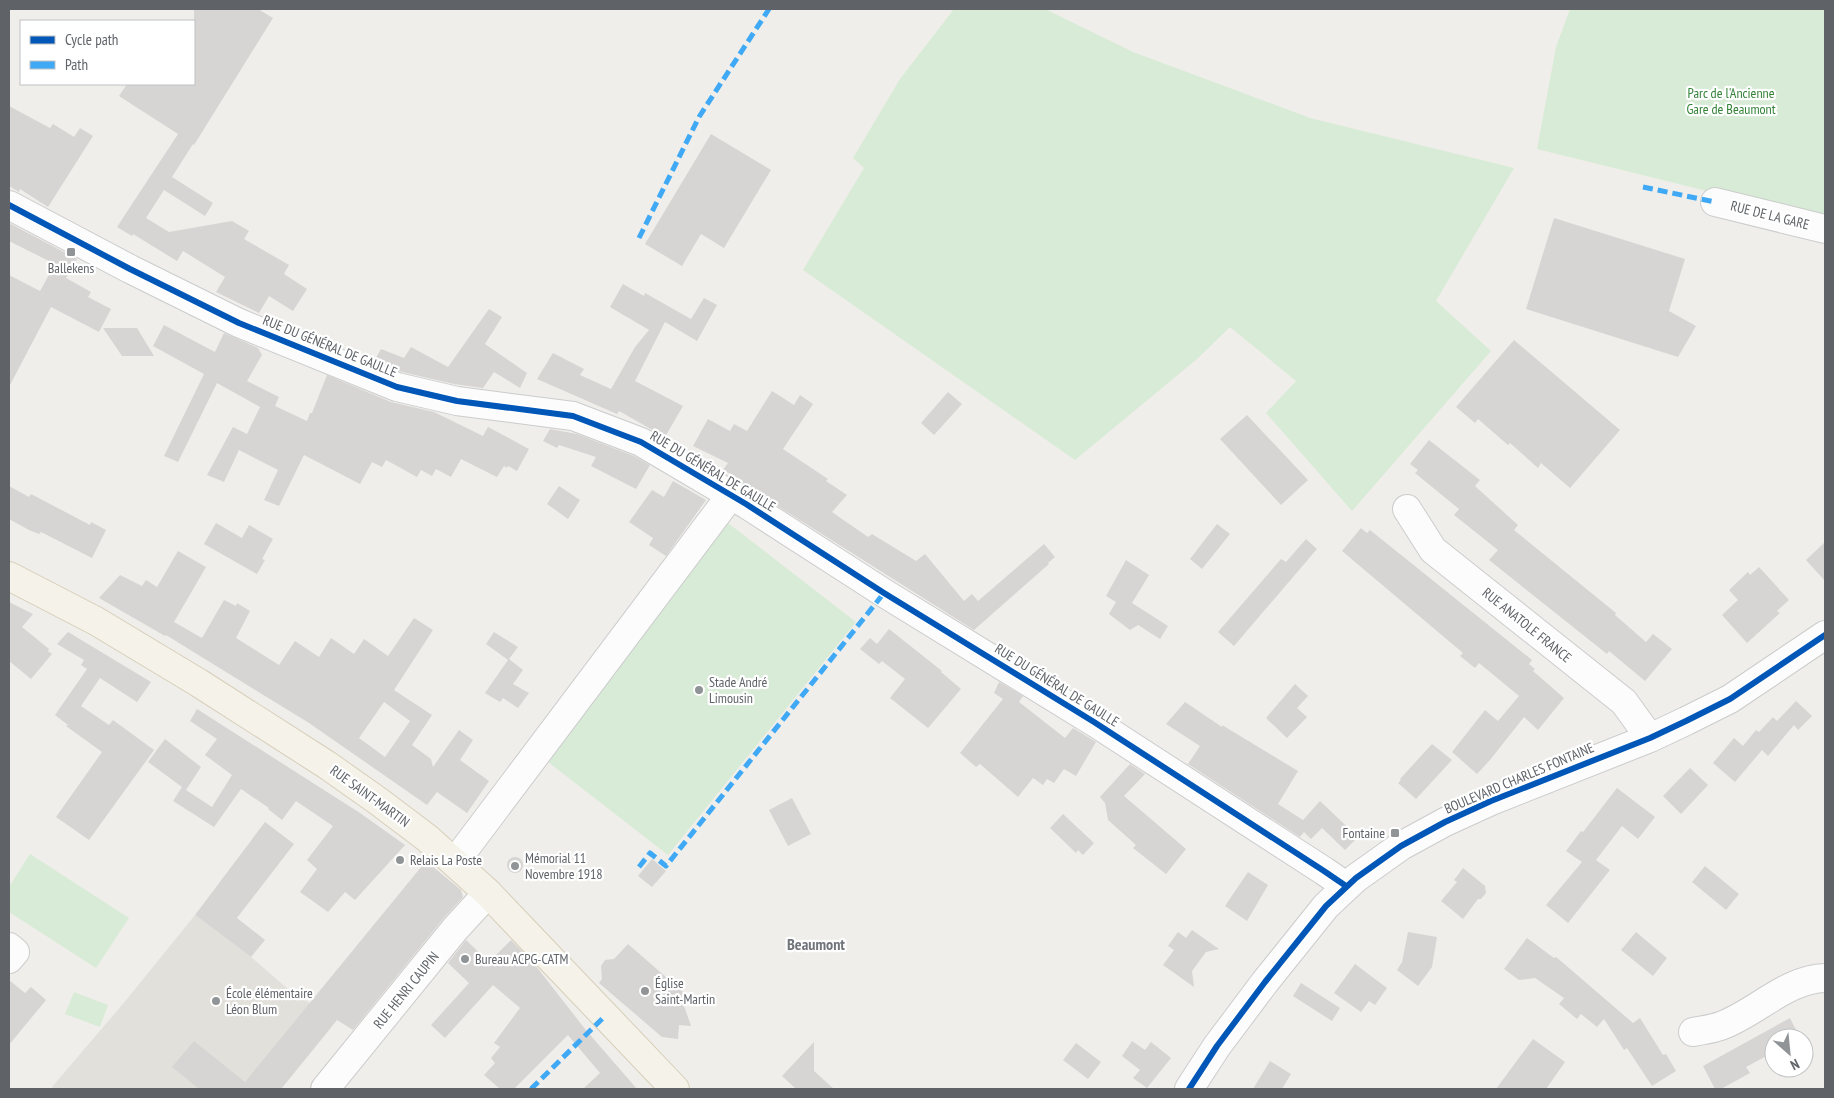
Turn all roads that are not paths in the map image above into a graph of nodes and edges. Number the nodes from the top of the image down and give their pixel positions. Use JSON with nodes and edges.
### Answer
{"nodes":[{"id":1,"x":1715,"y":202,"type":"dead end"},
{"id":2,"x":9,"y":205,"type":"edge"},
{"id":3,"x":1825,"y":228,"type":"edge"},
{"id":4,"x":731,"y":495,"type":"junction"},
{"id":5,"x":1407,"y":510,"type":"dead end"},
{"id":6,"x":9,"y":576,"type":"edge"},
{"id":7,"x":1825,"y":635,"type":"edge"},
{"id":8,"x":1650,"y":738,"type":"junction"},
{"id":9,"x":455,"y":862,"type":"junction"},
{"id":10,"x":1346,"y":886,"type":"junction"},
{"id":11,"x":488,"y":893,"type":"junction"},
{"id":12,"x":1825,"y":978,"type":"edge"},
{"id":13,"x":1693,"y":1032,"type":"dead end"},
{"id":14,"x":1194,"y":1087,"type":"edge"},
{"id":15,"x":325,"y":1089,"type":"edge"},
{"id":16,"x":675,"y":1089,"type":"edge"}],
"edges":[{"from":1,"to":3,"type":"street","name":"RUE DE LA GARE"},
{"from":2,"to":4,"type":"street","name":"RUE DU GÉNÉRAL DE GAULLE"},
{"from":4,"to":9,"type":"street"},
{"from":4,"to":10,"type":"street","name":"RUE DU GÉNÉRAL DE GAULLE"},
{"from":5,"to":8,"type":"street","name":"RUE ANATOLE FRANCE"},
{"from":6,"to":9,"type":"main road","name":"RUE SAINT-MARTIN"},
{"from":7,"to":8,"type":"street","name":"BOULEVARD CHARLES FONTAINE"},
{"from":8,"to":10,"type":"street","name":"BOULEVARD CHARLES FONTAINE"},
{"from":9,"to":11,"type":"main road","name":"RUE SAINT-MARTIN"},
{"from":10,"to":14,"type":"street","name":"BOULEVARD CHARLES FONTAINE"},
{"from":11,"to":15,"type":"street","name":"RUE HENRI CAUPIN"},
{"from":11,"to":16,"type":"main road","name":"RUE SAINT-MARTIN"},
{"from":12,"to":13,"type":"street"}]}
